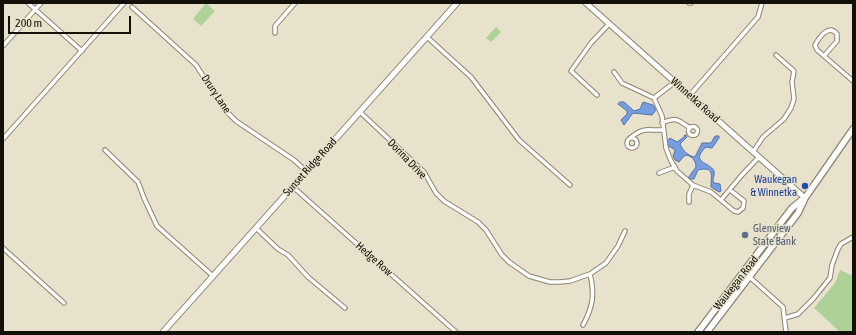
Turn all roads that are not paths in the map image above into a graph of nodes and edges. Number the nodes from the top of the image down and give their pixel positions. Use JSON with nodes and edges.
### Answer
{"nodes":[{"id":1,"x":28,"y":3,"type":"edge"},
{"id":2,"x":41,"y":3,"type":"edge"},
{"id":3,"x":124,"y":3,"type":"edge"},
{"id":4,"x":295,"y":3,"type":"edge"},
{"id":5,"x":457,"y":3,"type":"edge"},
{"id":6,"x":586,"y":3,"type":"edge"},
{"id":7,"x":762,"y":3,"type":"edge"},
{"id":8,"x":132,"y":7,"type":"dead end"},
{"id":9,"x":35,"y":10,"type":"junction"},
{"id":10,"x":609,"y":24,"type":"junction"},
{"id":11,"x":275,"y":33,"type":"dead end"},
{"id":12,"x":427,"y":37,"type":"junction"},
{"id":13,"x":3,"y":46,"type":"edge"},
{"id":14,"x":82,"y":51,"type":"junction"},
{"id":15,"x":776,"y":55,"type":"dead end"},
{"id":16,"x":824,"y":56,"type":"junction"},
{"id":17,"x":614,"y":72,"type":"dead end"},
{"id":18,"x":853,"y":81,"type":"edge"},
{"id":19,"x":675,"y":82,"type":"junction"},
{"id":20,"x":597,"y":95,"type":"dead end"},
{"id":21,"x":690,"y":95,"type":"junction"},
{"id":22,"x":654,"y":98,"type":"junction"},
{"id":23,"x":360,"y":112,"type":"junction"},
{"id":24,"x":662,"y":123,"type":"junction"},
{"id":25,"x":690,"y":128,"type":"dead end"},
{"id":26,"x":853,"y":129,"type":"edge"},
{"id":27,"x":663,"y":130,"type":"junction"},
{"id":28,"x":630,"y":138,"type":"dead end"},
{"id":29,"x":3,"y":139,"type":"edge"},
{"id":30,"x":105,"y":150,"type":"dead end"},
{"id":31,"x":753,"y":152,"type":"junction"},
{"id":32,"x":759,"y":157,"type":"junction"},
{"id":33,"x":675,"y":167,"type":"junction"},
{"id":34,"x":306,"y":171,"type":"junction"},
{"id":35,"x":659,"y":173,"type":"dead end"},
{"id":36,"x":570,"y":184,"type":"dead end"},
{"id":37,"x":692,"y":185,"type":"junction"},
{"id":38,"x":293,"y":187,"type":"junction"},
{"id":39,"x":730,"y":190,"type":"junction"},
{"id":40,"x":805,"y":198,"type":"junction"},
{"id":41,"x":721,"y":200,"type":"junction"},
{"id":42,"x":689,"y":202,"type":"dead end"},
{"id":43,"x":256,"y":228,"type":"junction"},
{"id":44,"x":625,"y":231,"type":"dead end"},
{"id":45,"x":853,"y":237,"type":"edge"},
{"id":46,"x":3,"y":248,"type":"edge"},
{"id":47,"x":744,"y":272,"type":"junction"},
{"id":48,"x":590,"y":274,"type":"junction"},
{"id":49,"x":213,"y":276,"type":"junction"},
{"id":50,"x":750,"y":277,"type":"junction"},
{"id":51,"x":64,"y":303,"type":"dead end"},
{"id":52,"x":345,"y":308,"type":"dead end"},
{"id":53,"x":785,"y":318,"type":"junction"},
{"id":54,"x":583,"y":325,"type":"dead end"},
{"id":55,"x":163,"y":332,"type":"edge"},
{"id":56,"x":456,"y":332,"type":"edge"},
{"id":57,"x":698,"y":332,"type":"edge"},
{"id":58,"x":708,"y":332,"type":"edge"},
{"id":59,"x":786,"y":332,"type":"edge"}],
"edges":[{"from":1,"to":9,"type":"street"},
{"from":2,"to":9,"type":"street"},
{"from":3,"to":14,"type":"street"},
{"from":4,"to":11,"type":"street"},
{"from":5,"to":12,"type":"street","name":"Sunset Ridge Road"},
{"from":6,"to":10,"type":"street","name":"Winnetka Road"},
{"from":7,"to":21,"type":"street"},
{"from":8,"to":34,"type":"street","name":"Drury Lane"},
{"from":9,"to":13,"type":"street"},
{"from":9,"to":14,"type":"street"},
{"from":10,"to":19,"type":"street","name":"Winnetka Road"},
{"from":10,"to":20,"type":"street"},
{"from":12,"to":23,"type":"street","name":"Sunset Ridge Road"},
{"from":12,"to":36,"type":"street"},
{"from":14,"to":29,"type":"street"},
{"from":15,"to":31,"type":"street"},
{"from":16,"to":16,"type":"street"},
{"from":16,"to":18,"type":"street"},
{"from":17,"to":22,"type":"street"},
{"from":19,"to":21,"type":"street","name":"Winnetka Road"},
{"from":19,"to":22,"type":"street"},
{"from":21,"to":31,"type":"street","name":"Winnetka Road"},
{"from":22,"to":24,"type":"street"},
{"from":23,"to":34,"type":"street","name":"Sunset Ridge Road"},
{"from":23,"to":48,"type":"street","name":"Dorina Drive"},
{"from":24,"to":25,"type":"street"},
{"from":24,"to":27,"type":"street"},
{"from":26,"to":40,"type":"main road","name":"Waukegan Road"},
{"from":27,"to":28,"type":"street"},
{"from":27,"to":33,"type":"street"},
{"from":30,"to":49,"type":"street"},
{"from":31,"to":32,"type":"street","name":"Winnetka Road"},
{"from":32,"to":39,"type":"street"},
{"from":32,"to":40,"type":"street","name":"Winnetka Road"},
{"from":33,"to":35,"type":"street"},
{"from":33,"to":37,"type":"street"},
{"from":34,"to":38,"type":"street","name":"Sunset Ridge Road"},
{"from":37,"to":41,"type":"street"},
{"from":37,"to":42,"type":"street"},
{"from":38,"to":43,"type":"street","name":"Sunset Ridge Road"},
{"from":38,"to":56,"type":"street","name":"Hedge Row"},
{"from":39,"to":41,"type":"street"},
{"from":39,"to":41,"type":"street"},
{"from":40,"to":47,"type":"main road","name":"Waukegan Road"},
{"from":40,"to":50,"type":"main road","name":"Waukegan Road"},
{"from":43,"to":49,"type":"street","name":"Sunset Ridge Road"},
{"from":43,"to":52,"type":"street"},
{"from":44,"to":48,"type":"street","name":"Dorina Drive"},
{"from":45,"to":53,"type":"street"},
{"from":46,"to":51,"type":"street"},
{"from":47,"to":50,"type":"street"},
{"from":47,"to":57,"type":"main road","name":"Waukegan Road"},
{"from":48,"to":54,"type":"street"},
{"from":49,"to":55,"type":"street","name":"Sunset Ridge Road"},
{"from":50,"to":53,"type":"street"},
{"from":50,"to":58,"type":"main road","name":"Waukegan Road"},
{"from":53,"to":59,"type":"street"}]}
